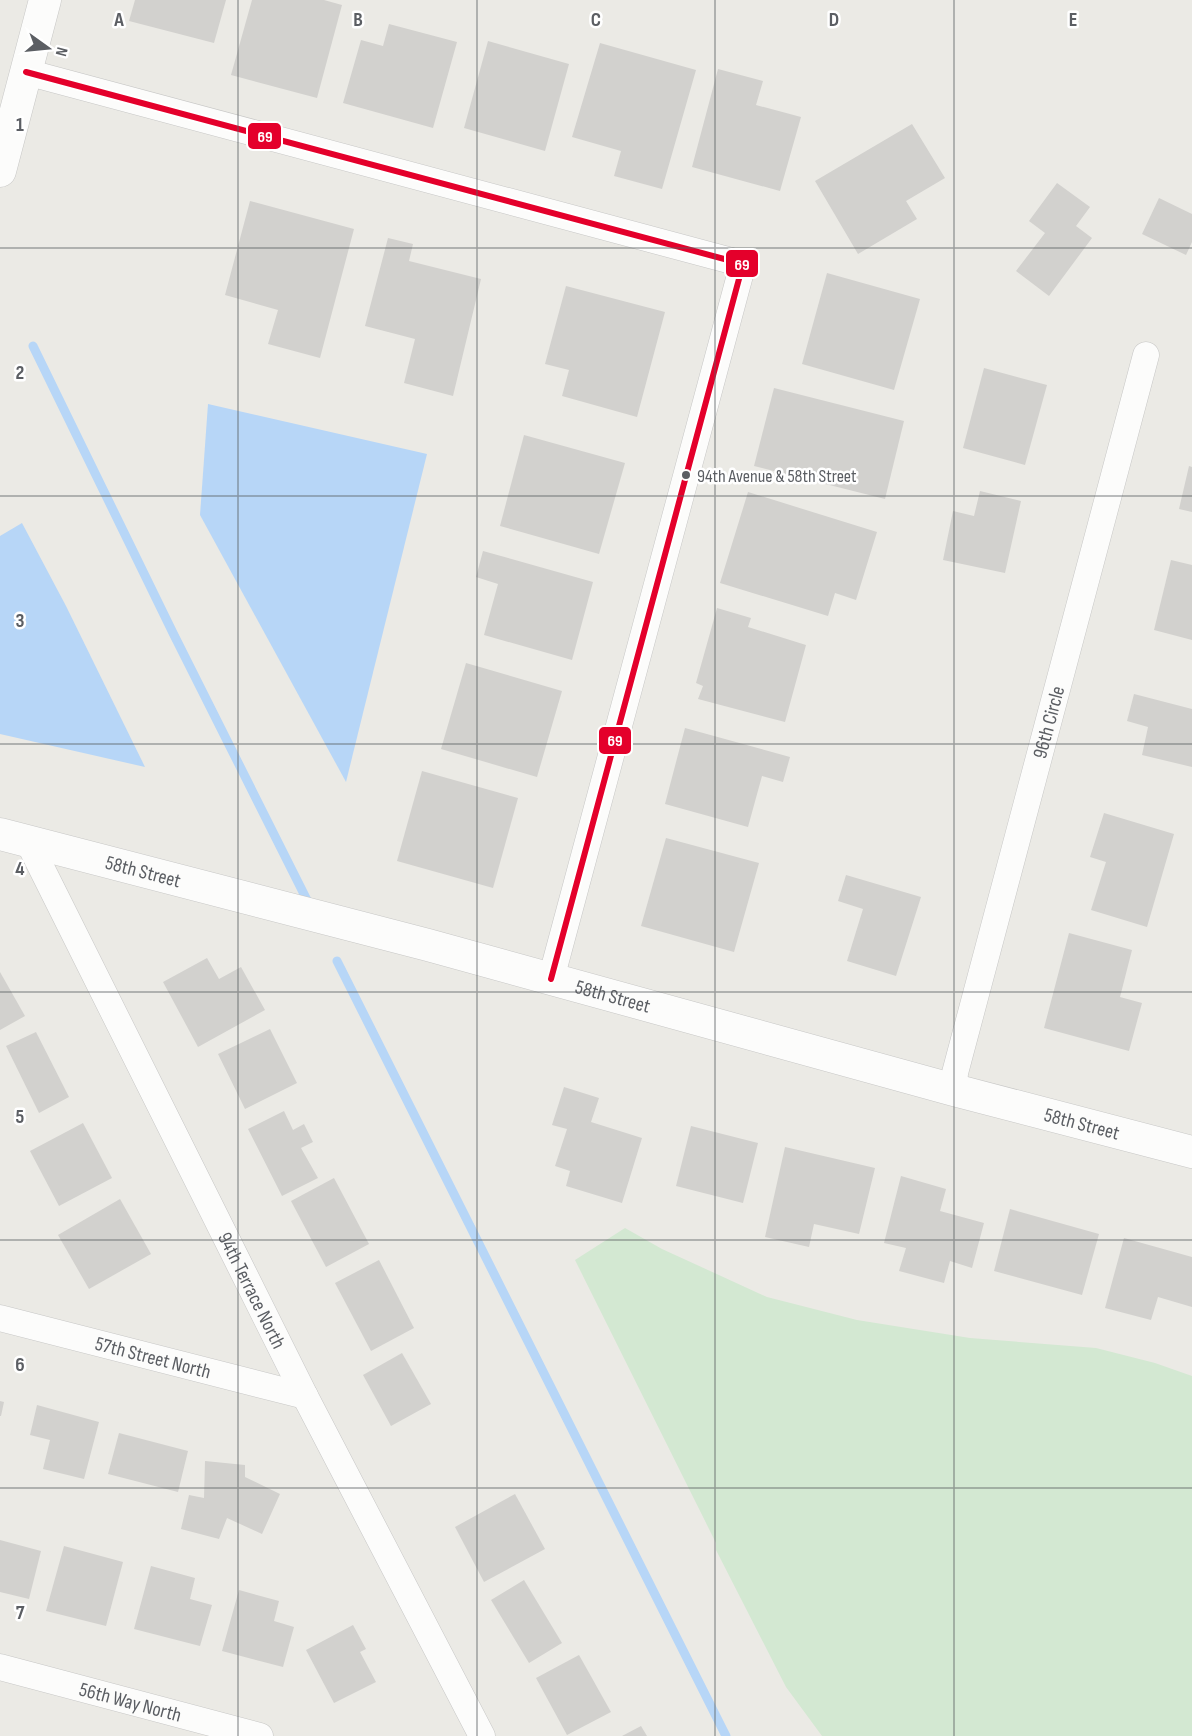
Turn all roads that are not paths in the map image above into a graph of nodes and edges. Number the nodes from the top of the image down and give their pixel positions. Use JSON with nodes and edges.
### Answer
{"nodes":[{"id":1,"x":45,"y":0,"type":"edge"},
{"id":2,"x":26,"y":72,"type":"junction"},
{"id":3,"x":0,"y":171,"type":"edge"},
{"id":4,"x":1146,"y":355,"type":"dead end"},
{"id":5,"x":14,"y":838,"type":"edge"},
{"id":6,"x":551,"y":979,"type":"junction"},
{"id":7,"x":954,"y":1090,"type":"junction"},
{"id":8,"x":1192,"y":1152,"type":"edge"},
{"id":9,"x":0,"y":1318,"type":"edge"},
{"id":10,"x":304,"y":1396,"type":"junction"},
{"id":11,"x":0,"y":1667,"type":"edge"},
{"id":12,"x":260,"y":1736,"type":"edge"},
{"id":13,"x":482,"y":1736,"type":"edge"}],
"edges":[{"from":1,"to":2,"type":"street"},
{"from":2,"to":3,"type":"street"},
{"from":2,"to":6,"type":"street"},
{"from":4,"to":7,"type":"street","name":"96th Circle"},
{"from":5,"to":6,"type":"street","name":"58th Street"},
{"from":5,"to":10,"type":"street","name":"94th Terrace North"},
{"from":6,"to":7,"type":"street","name":"58th Street"},
{"from":7,"to":8,"type":"street","name":"58th Street"},
{"from":9,"to":10,"type":"street","name":"57th Street North"},
{"from":10,"to":13,"type":"street","name":"94th Terrace North"},
{"from":11,"to":12,"type":"street","name":"56th Way North"}]}
